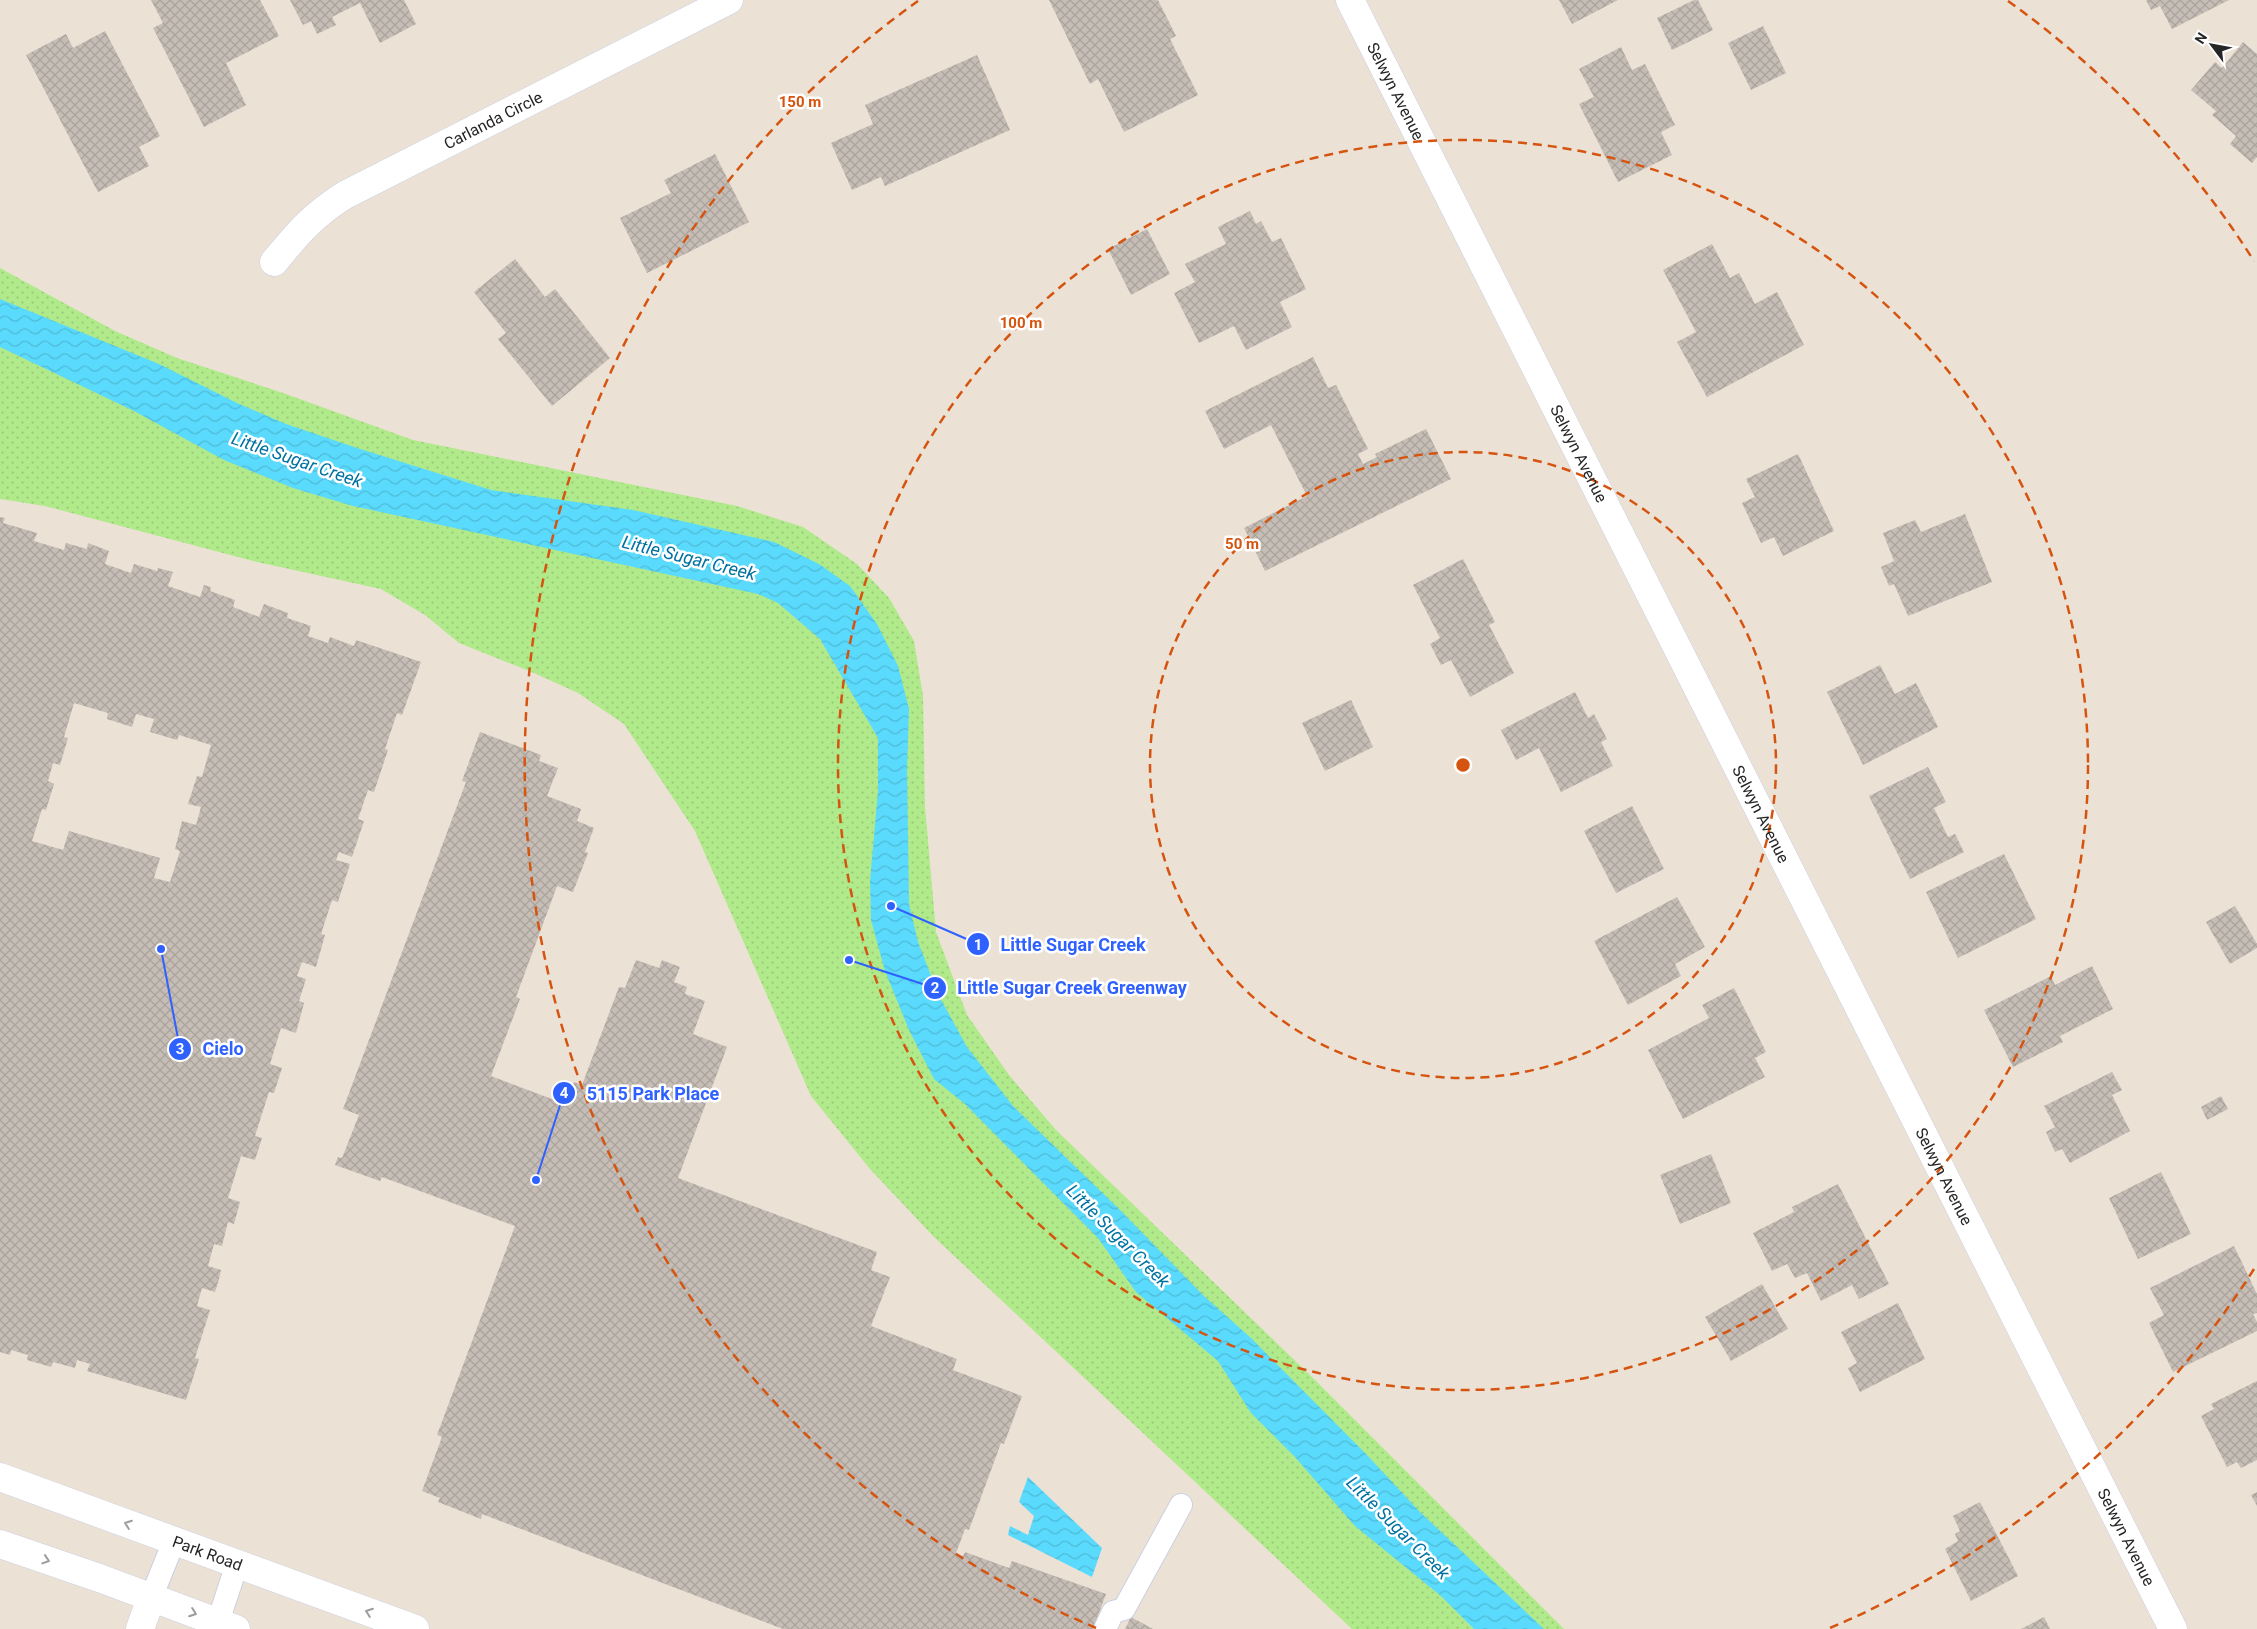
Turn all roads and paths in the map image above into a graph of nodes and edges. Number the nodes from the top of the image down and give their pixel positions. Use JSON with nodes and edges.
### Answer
{"nodes":[{"id":1,"x":729,"y":0,"type":"edge"},
{"id":2,"x":1350,"y":0,"type":"edge"},
{"id":3,"x":274,"y":262,"type":"dead end"},
{"id":4,"x":0,"y":1477,"type":"edge"},
{"id":5,"x":1181,"y":1505,"type":"dead end"},
{"id":6,"x":174,"y":1541,"type":"junction"},
{"id":7,"x":0,"y":1544,"type":"edge"},
{"id":8,"x":237,"y":1564,"type":"junction"},
{"id":9,"x":150,"y":1598,"type":"junction"},
{"id":10,"x":224,"y":1627,"type":"edge"},
{"id":11,"x":140,"y":1629,"type":"edge"},
{"id":12,"x":415,"y":1629,"type":"edge"},
{"id":13,"x":1105,"y":1629,"type":"edge"},
{"id":14,"x":2173,"y":1629,"type":"edge"}],
"edges":[{"from":1,"to":3,"type":"street","name":"Carlanda Circle"},
{"from":2,"to":14,"type":"street","name":"Selwyn Avenue"},
{"from":6,"to":4,"type":"street","name":"Park Road","one_way":true},
{"from":5,"to":13,"type":"lane"},
{"from":6,"to":8,"type":"street","name":"Park Road"},
{"from":6,"to":9,"type":"lane"},
{"from":7,"to":9,"type":"street","one_way":true},
{"from":8,"to":10,"type":"lane"},
{"from":12,"to":8,"type":"street","name":"Park Road","one_way":true},
{"from":9,"to":10,"type":"street","one_way":true},
{"from":9,"to":11,"type":"street"}]}
